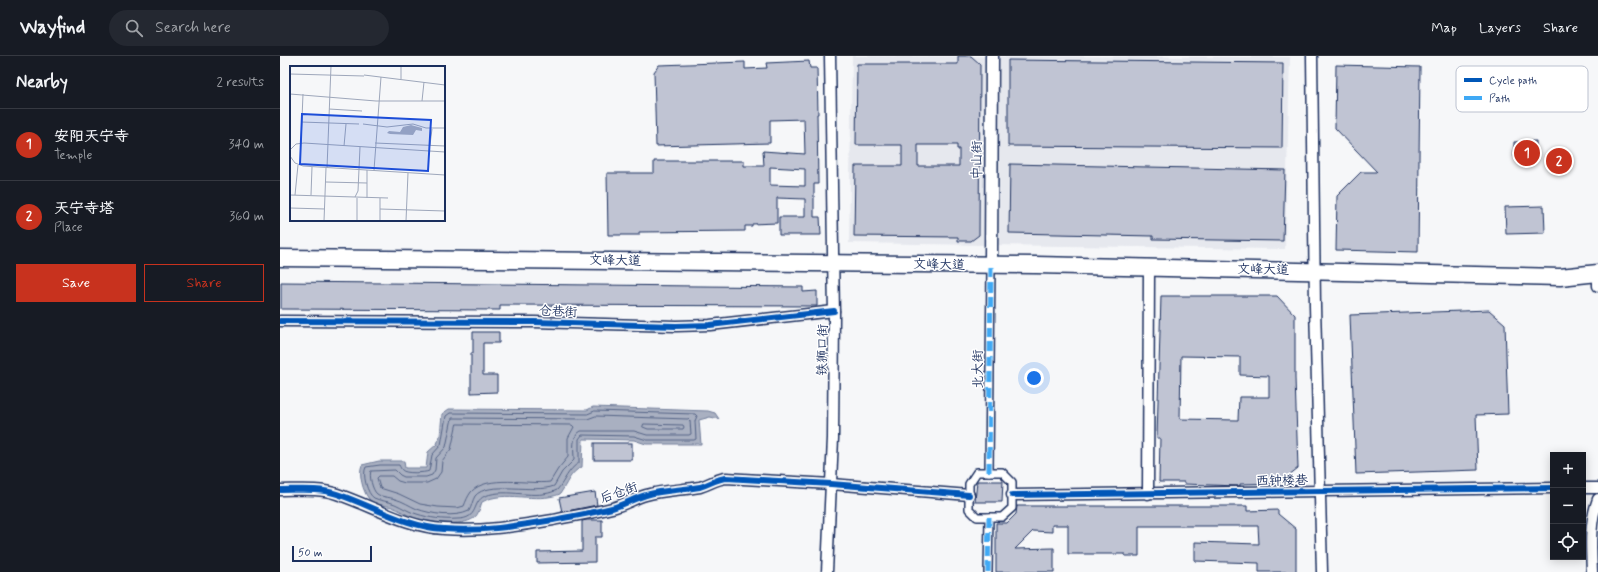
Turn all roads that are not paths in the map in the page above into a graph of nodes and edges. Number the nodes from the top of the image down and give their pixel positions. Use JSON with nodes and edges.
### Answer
{"nodes":[{"id":1,"x":830,"y":56,"type":"edge"},
{"id":2,"x":992,"y":56,"type":"edge"},
{"id":3,"x":1312,"y":56,"type":"edge"},
{"id":4,"x":280,"y":258,"type":"edge"},
{"id":5,"x":834,"y":263,"type":"junction"},
{"id":6,"x":991,"y":265,"type":"junction"},
{"id":7,"x":1149,"y":268,"type":"junction"},
{"id":8,"x":1314,"y":272,"type":"junction"},
{"id":9,"x":1598,"y":273,"type":"edge"},
{"id":10,"x":1598,"y":286,"type":"edge"},
{"id":11,"x":834,"y":312,"type":"junction"},
{"id":12,"x":280,"y":321,"type":"edge"},
{"id":13,"x":989,"y":472,"type":"junction"},
{"id":14,"x":831,"y":484,"type":"junction"},
{"id":15,"x":1550,"y":488,"type":"edge"},
{"id":16,"x":1586,"y":488,"type":"edge"},
{"id":17,"x":1598,"y":488,"type":"edge"},
{"id":18,"x":280,"y":490,"type":"edge"},
{"id":19,"x":1320,"y":492,"type":"junction"},
{"id":20,"x":1148,"y":494,"type":"junction"},
{"id":21,"x":969,"y":495,"type":"junction"},
{"id":22,"x":1012,"y":495,"type":"junction"},
{"id":23,"x":1598,"y":499,"type":"edge"},
{"id":24,"x":989,"y":517,"type":"junction"},
{"id":25,"x":827,"y":572,"type":"edge"},
{"id":26,"x":988,"y":572,"type":"edge"},
{"id":27,"x":1322,"y":572,"type":"edge"},
{"id":28,"x":1592,"y":572,"type":"edge"}],
"edges":[{"from":1,"to":5,"type":"street","name":"铁狮口街"},
{"from":2,"to":6,"type":"street","name":"中山街"},
{"from":3,"to":8,"type":"street"},
{"from":4,"to":5,"type":"main road","name":"文峰大道"},
{"from":5,"to":6,"type":"main road","name":"文峰大道"},
{"from":5,"to":11,"type":"street","name":"铁狮口街"},
{"from":6,"to":7,"type":"main road","name":"文峰大道"},
{"from":6,"to":13,"type":"street","name":"北大街"},
{"from":7,"to":8,"type":"main road","name":"文峰大道"},
{"from":7,"to":20,"type":"street"},
{"from":8,"to":9,"type":"main road","name":"文峰大道"},
{"from":8,"to":19,"type":"street"},
{"from":9,"to":10,"type":"street"},
{"from":11,"to":12,"type":"street","name":"仓巷街"},
{"from":11,"to":14,"type":"street","name":"铁狮口街"},
{"from":13,"to":21,"type":"street"},
{"from":13,"to":22,"type":"street"},
{"from":14,"to":18,"type":"street","name":"后仓街"},
{"from":14,"to":21,"type":"street","name":"后仓街"},
{"from":14,"to":25,"type":"street","name":"铁狮口街"},
{"from":15,"to":19,"type":"street","name":"西钟楼巷"},
{"from":16,"to":17,"type":"street"},
{"from":19,"to":20,"type":"street","name":"西钟楼巷"},
{"from":19,"to":27,"type":"street"},
{"from":20,"to":22,"type":"street","name":"西钟楼巷"},
{"from":21,"to":24,"type":"street"},
{"from":22,"to":24,"type":"street"},
{"from":23,"to":28,"type":"street"},
{"from":24,"to":26,"type":"street"}]}
